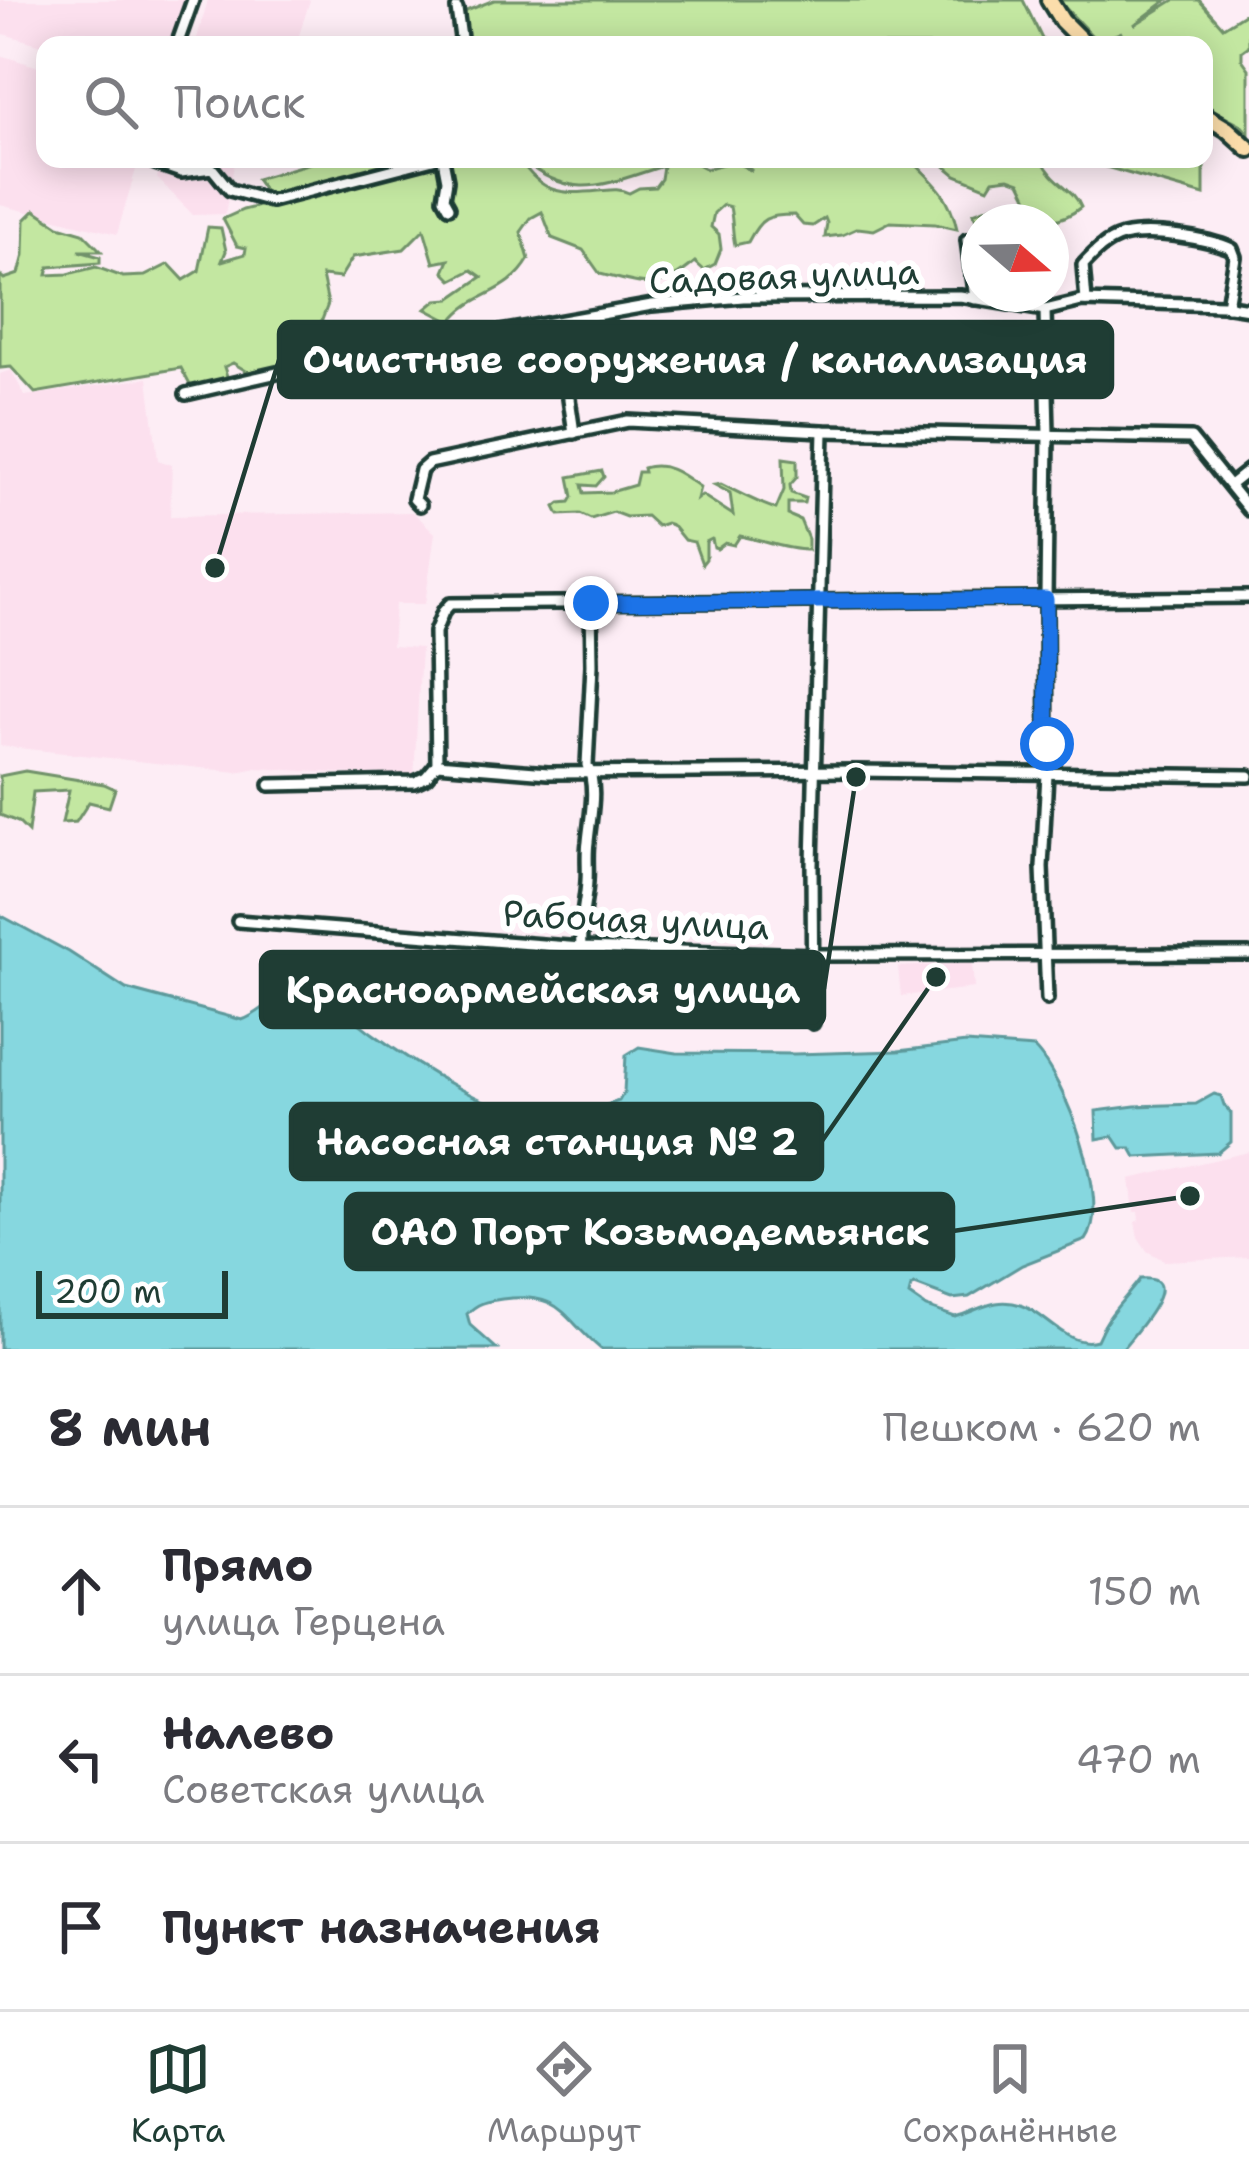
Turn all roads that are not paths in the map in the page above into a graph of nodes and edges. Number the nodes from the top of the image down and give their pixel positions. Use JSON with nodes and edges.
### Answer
{"nodes":[{"id":1,"x":193,"y":0,"type":"edge"},
{"id":2,"x":1049,"y":0,"type":"edge"},
{"id":3,"x":457,"y":9,"type":"dead end"},
{"id":4,"x":181,"y":36,"type":"edge"},
{"id":5,"x":461,"y":36,"type":"edge"},
{"id":6,"x":1077,"y":36,"type":"edge"},
{"id":7,"x":1213,"y":120,"type":"edge"},
{"id":8,"x":1249,"y":149,"type":"edge"},
{"id":9,"x":170,"y":168,"type":"edge"},
{"id":10,"x":212,"y":168,"type":"edge"},
{"id":11,"x":212,"y":168,"type":"edge"},
{"id":12,"x":398,"y":168,"type":"edge"},
{"id":13,"x":445,"y":168,"type":"edge"},
{"id":14,"x":449,"y":207,"type":"dead end"},
{"id":15,"x":961,"y":296,"type":"edge"},
{"id":16,"x":1086,"y":301,"type":"junction"},
{"id":17,"x":1069,"y":305,"type":"edge"},
{"id":18,"x":1227,"y":305,"type":"junction"},
{"id":19,"x":1249,"y":309,"type":"edge"},
{"id":20,"x":1045,"y":312,"type":"edge"},
{"id":21,"x":558,"y":323,"type":"junction"},
{"id":22,"x":187,"y":394,"type":"dead end"},
{"id":23,"x":823,"y":431,"type":"junction"},
{"id":24,"x":574,"y":433,"type":"junction"},
{"id":25,"x":1048,"y":434,"type":"junction"},
{"id":26,"x":1249,"y":470,"type":"edge"},
{"id":27,"x":1231,"y":485,"type":"junction"},
{"id":28,"x":420,"y":505,"type":"dead end"},
{"id":29,"x":1249,"y":510,"type":"edge"},
{"id":30,"x":1249,"y":597,"type":"edge"},
{"id":31,"x":1046,"y":599,"type":"junction"},
{"id":32,"x":821,"y":602,"type":"junction"},
{"id":33,"x":591,"y":603,"type":"junction"},
{"id":34,"x":436,"y":764,"type":"junction"},
{"id":35,"x":815,"y":771,"type":"junction"},
{"id":36,"x":592,"y":773,"type":"junction"},
{"id":37,"x":1047,"y":774,"type":"junction"},
{"id":38,"x":1249,"y":776,"type":"edge"},
{"id":39,"x":270,"y":784,"type":"dead end"},
{"id":40,"x":238,"y":921,"type":"dead end"},
{"id":41,"x":581,"y":948,"type":"junction"},
{"id":42,"x":1249,"y":954,"type":"edge"},
{"id":43,"x":813,"y":955,"type":"junction"},
{"id":44,"x":1044,"y":956,"type":"junction"},
{"id":45,"x":1047,"y":998,"type":"dead end"},
{"id":46,"x":813,"y":1023,"type":"dead end"}],
"edges":[{"from":1,"to":4,"type":"street"},
{"from":2,"to":6,"type":"main road"},
{"from":3,"to":5,"type":"street"},
{"from":7,"to":8,"type":"main road"},
{"from":9,"to":11,"type":"street"},
{"from":10,"to":12,"type":"street"},
{"from":13,"to":14,"type":"street"},
{"from":15,"to":21,"type":"street","name":"Садовая улица"},
{"from":16,"to":17,"type":"street","name":"Садовая улица"},
{"from":16,"to":18,"type":"street","name":"Садовая улица"},
{"from":16,"to":18,"type":"street"},
{"from":18,"to":19,"type":"street","name":"Садовая улица"},
{"from":20,"to":25,"type":"street"},
{"from":21,"to":22,"type":"street","name":"Садовая улица"},
{"from":21,"to":24,"type":"street"},
{"from":23,"to":24,"type":"street"},
{"from":23,"to":25,"type":"street"},
{"from":23,"to":32,"type":"street"},
{"from":24,"to":28,"type":"street"},
{"from":25,"to":27,"type":"street"},
{"from":25,"to":31,"type":"street"},
{"from":26,"to":27,"type":"street"},
{"from":27,"to":29,"type":"street"},
{"from":30,"to":31,"type":"street"},
{"from":31,"to":32,"type":"street"},
{"from":31,"to":37,"type":"street"},
{"from":32,"to":33,"type":"street"},
{"from":32,"to":35,"type":"street"},
{"from":33,"to":34,"type":"street"},
{"from":33,"to":36,"type":"street"},
{"from":34,"to":36,"type":"street"},
{"from":34,"to":39,"type":"street"},
{"from":35,"to":36,"type":"street"},
{"from":35,"to":37,"type":"street"},
{"from":35,"to":43,"type":"street"},
{"from":36,"to":41,"type":"street"},
{"from":37,"to":38,"type":"street"},
{"from":37,"to":44,"type":"street"},
{"from":40,"to":41,"type":"street","name":"Рабочая улица"},
{"from":41,"to":43,"type":"street","name":"Рабочая улица"},
{"from":42,"to":44,"type":"street","name":"Рабочая улица"},
{"from":43,"to":44,"type":"street","name":"Рабочая улица"},
{"from":43,"to":46,"type":"street"},
{"from":44,"to":45,"type":"street"}]}
